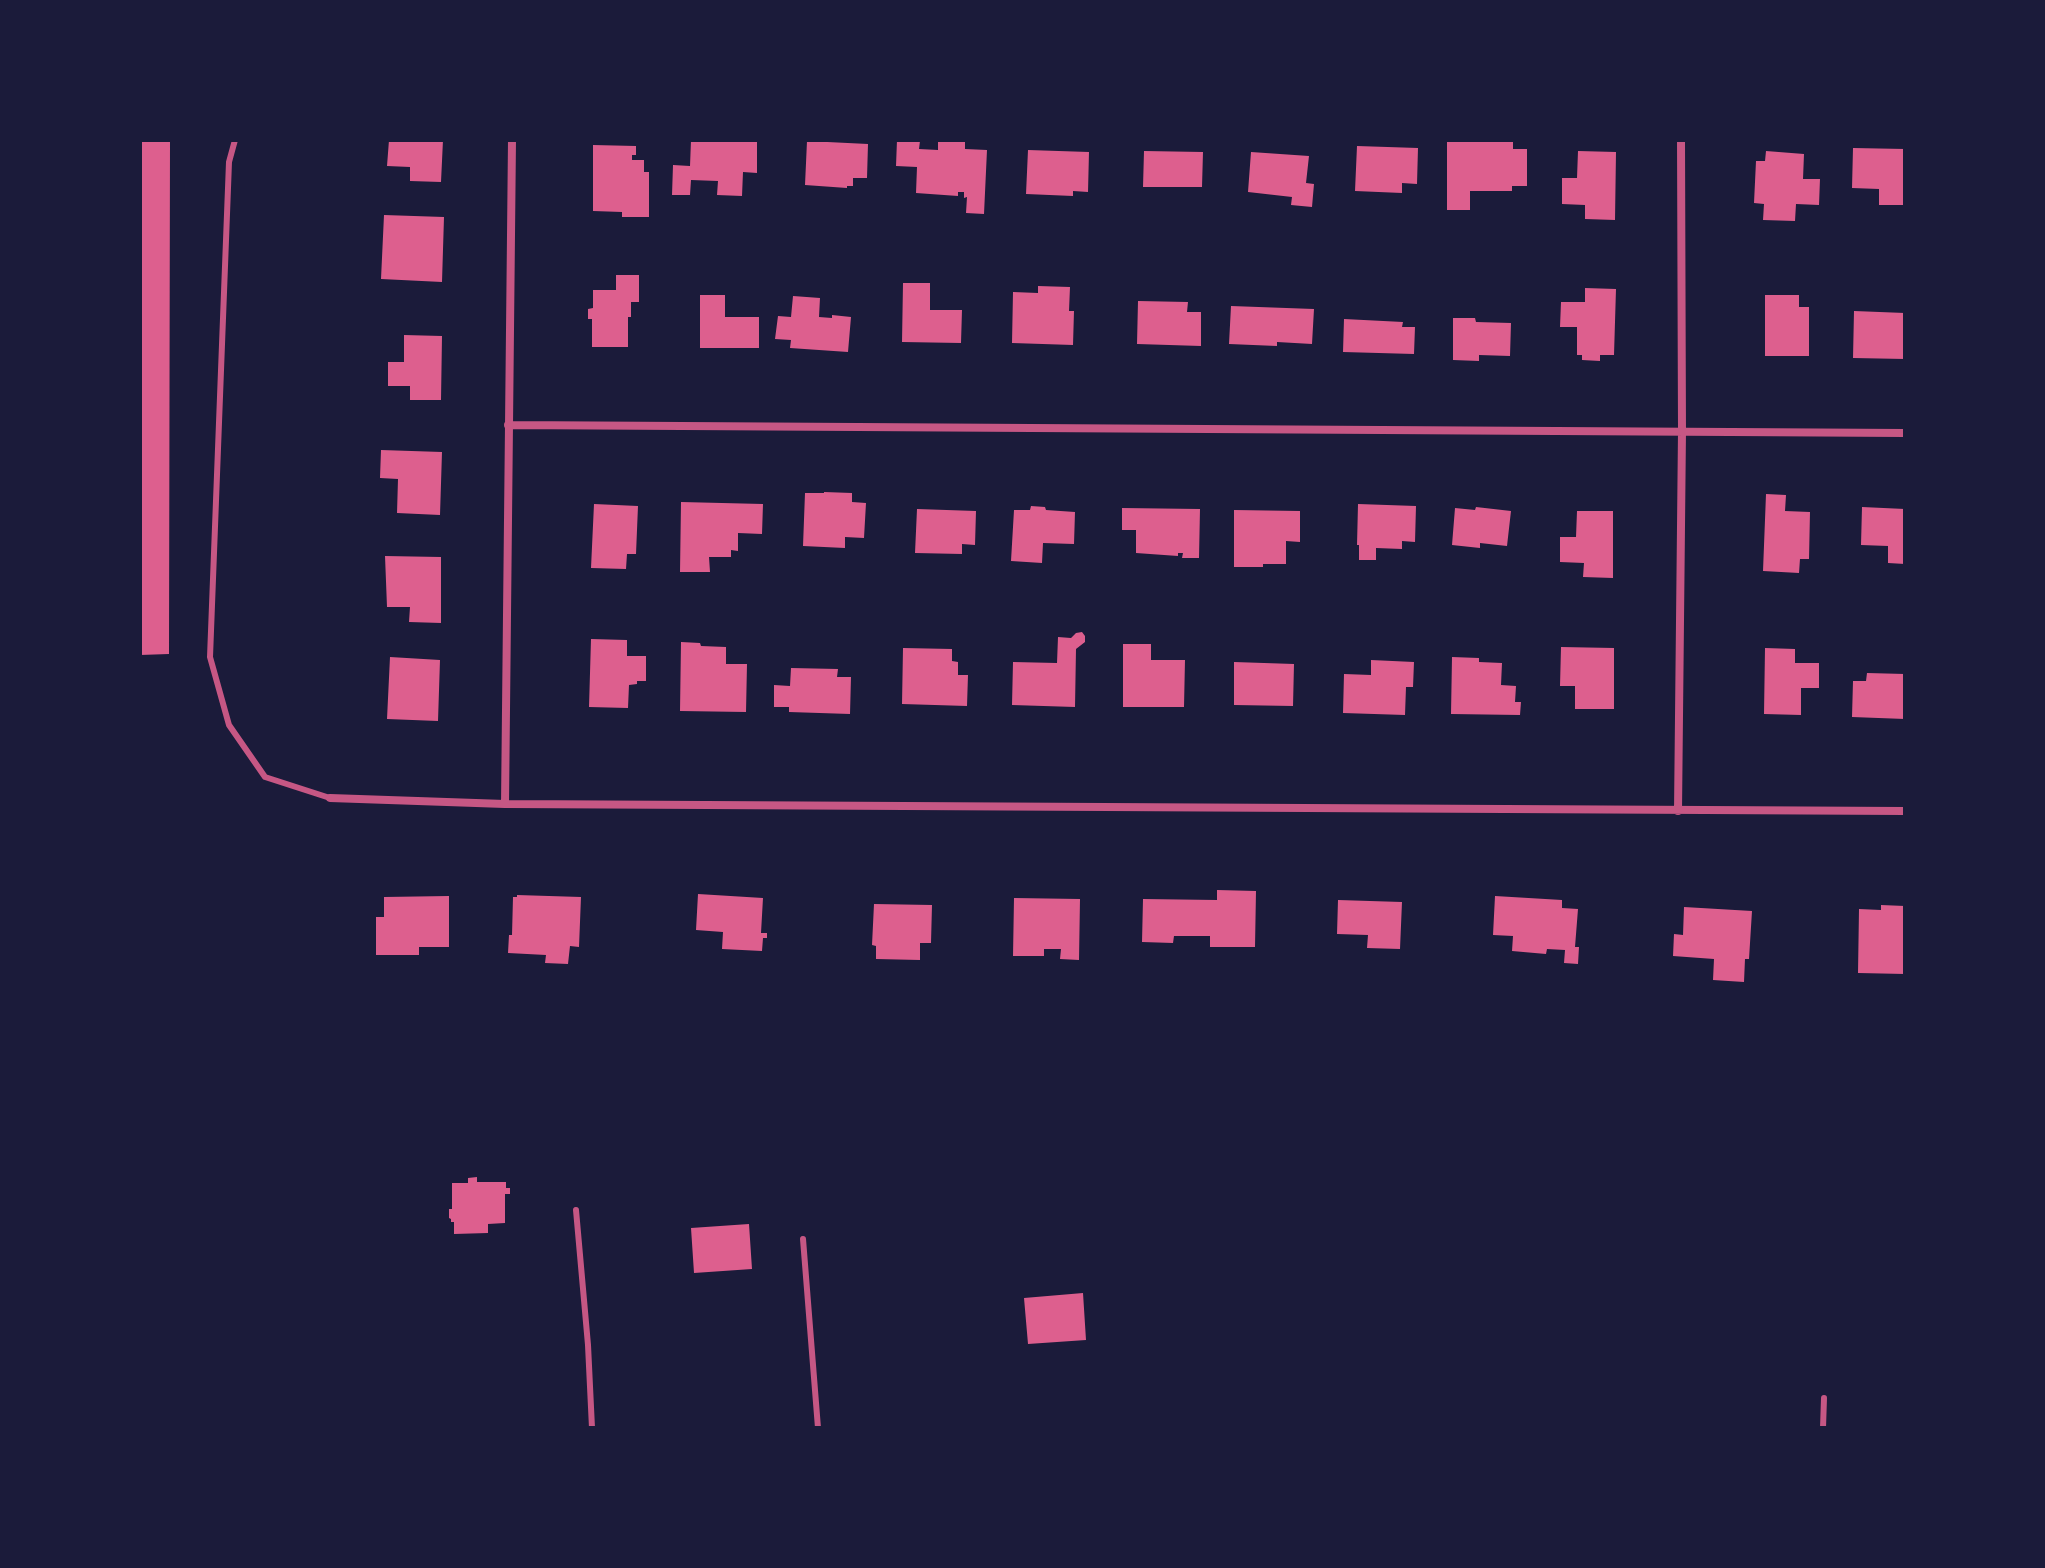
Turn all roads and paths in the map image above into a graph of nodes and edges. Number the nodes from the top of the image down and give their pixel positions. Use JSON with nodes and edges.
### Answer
{"nodes":[{"id":1,"x":235,"y":140,"type":"edge"},
{"id":2,"x":512,"y":140,"type":"edge"},
{"id":3,"x":1681,"y":140,"type":"edge"},
{"id":4,"x":508,"y":425,"type":"junction"},
{"id":5,"x":1682,"y":431,"type":"junction"},
{"id":6,"x":1905,"y":433,"type":"edge"},
{"id":7,"x":330,"y":798,"type":"joint"},
{"id":8,"x":505,"y":804,"type":"junction"},
{"id":9,"x":1678,"y":811,"type":"junction"},
{"id":10,"x":1905,"y":811,"type":"edge"},
{"id":11,"x":576,"y":1210,"type":"dead end"},
{"id":12,"x":803,"y":1239,"type":"dead end"},
{"id":13,"x":1824,"y":1398,"type":"dead end"},
{"id":14,"x":592,"y":1428,"type":"edge"},
{"id":15,"x":818,"y":1428,"type":"edge"},
{"id":16,"x":1823,"y":1428,"type":"edge"}],
"edges":[{"from":1,"to":7,"type":"lane"},
{"from":2,"to":4,"type":"street"},
{"from":3,"to":5,"type":"street"},
{"from":4,"to":5,"type":"street"},
{"from":4,"to":8,"type":"street"},
{"from":5,"to":6,"type":"street"},
{"from":5,"to":9,"type":"street"},
{"from":7,"to":8,"type":"street"},
{"from":8,"to":9,"type":"street"},
{"from":9,"to":10,"type":"street"},
{"from":11,"to":14,"type":"lane"},
{"from":12,"to":15,"type":"lane"},
{"from":13,"to":16,"type":"lane"}]}
